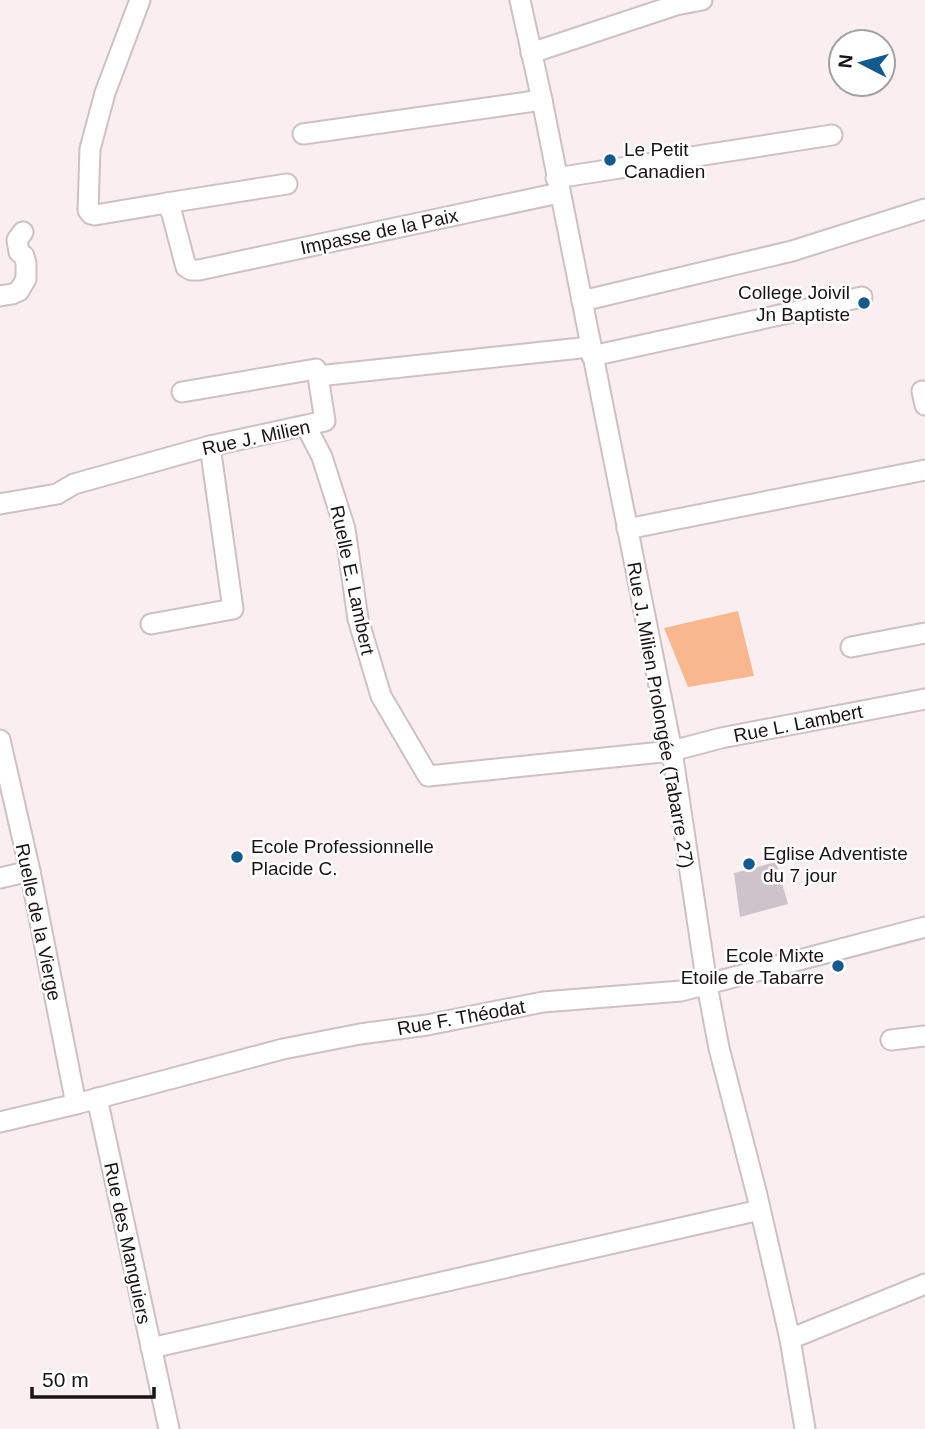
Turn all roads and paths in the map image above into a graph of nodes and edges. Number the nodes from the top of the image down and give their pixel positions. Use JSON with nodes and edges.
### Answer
{"nodes":[{"id":1,"x":140,"y":0,"type":"edge"},
{"id":2,"x":520,"y":0,"type":"edge"},
{"id":3,"x":702,"y":0,"type":"edge"},
{"id":4,"x":531,"y":53,"type":"junction"},
{"id":5,"x":541,"y":100,"type":"junction"},
{"id":6,"x":303,"y":134,"type":"dead end"},
{"id":7,"x":832,"y":135,"type":"dead end"},
{"id":8,"x":287,"y":184,"type":"dead end"},
{"id":9,"x":558,"y":186,"type":"junction"},
{"id":10,"x":167,"y":204,"type":"junction"},
{"id":11,"x":925,"y":209,"type":"edge"},
{"id":12,"x":23,"y":232,"type":"dead end"},
{"id":13,"x":0,"y":296,"type":"edge"},
{"id":14,"x":862,"y":297,"type":"dead end"},
{"id":15,"x":582,"y":301,"type":"junction"},
{"id":16,"x":591,"y":352,"type":"junction"},
{"id":17,"x":318,"y":376,"type":"junction"},
{"id":18,"x":182,"y":392,"type":"dead end"},
{"id":19,"x":306,"y":426,"type":"junction"},
{"id":20,"x":210,"y":446,"type":"junction"},
{"id":21,"x":925,"y":470,"type":"edge"},
{"id":22,"x":0,"y":504,"type":"edge"},
{"id":23,"x":627,"y":529,"type":"junction"},
{"id":24,"x":151,"y":624,"type":"dead end"},
{"id":25,"x":925,"y":633,"type":"edge"},
{"id":26,"x":851,"y":647,"type":"dead end"},
{"id":27,"x":925,"y":699,"type":"edge"},
{"id":28,"x":0,"y":740,"type":"edge"},
{"id":29,"x":672,"y":751,"type":"junction"},
{"id":30,"x":30,"y":871,"type":"junction"},
{"id":31,"x":0,"y":878,"type":"edge"},
{"id":32,"x":925,"y":928,"type":"edge"},
{"id":33,"x":707,"y":985,"type":"junction"},
{"id":34,"x":925,"y":1036,"type":"edge"},
{"id":35,"x":891,"y":1040,"type":"dead end"},
{"id":36,"x":97,"y":1098,"type":"junction"},
{"id":37,"x":76,"y":1104,"type":"junction"},
{"id":38,"x":0,"y":1122,"type":"edge"},
{"id":39,"x":760,"y":1210,"type":"junction"},
{"id":40,"x":925,"y":1284,"type":"edge"},
{"id":41,"x":790,"y":1339,"type":"junction"},
{"id":42,"x":151,"y":1348,"type":"junction"},
{"id":43,"x":799,"y":1428,"type":"edge"},
{"id":44,"x":169,"y":1429,"type":"edge"}],
"edges":[{"from":1,"to":10,"type":"street"},
{"from":2,"to":4,"type":"street","name":"Rue J. Milien Prolongée (Tabarre 27)"},
{"from":3,"to":4,"type":"street"},
{"from":4,"to":5,"type":"street","name":"Rue J. Milien Prolongée (Tabarre 27)"},
{"from":5,"to":6,"type":"street"},
{"from":5,"to":9,"type":"street","name":"Rue J. Milien Prolongée (Tabarre 27)"},
{"from":7,"to":9,"type":"street","name":"Impasse de la Paix"},
{"from":8,"to":10,"type":"street"},
{"from":9,"to":10,"type":"street","name":"Impasse de la Paix"},
{"from":9,"to":15,"type":"street","name":"Rue J. Milien Prolongée (Tabarre 27)"},
{"from":11,"to":15,"type":"street"},
{"from":12,"to":13,"type":"street"},
{"from":14,"to":16,"type":"street"},
{"from":15,"to":16,"type":"street","name":"Rue J. Milien Prolongée (Tabarre 27)"},
{"from":16,"to":17,"type":"street"},
{"from":16,"to":23,"type":"street","name":"Rue J. Milien Prolongée (Tabarre 27)"},
{"from":17,"to":18,"type":"street"},
{"from":17,"to":19,"type":"street","name":"Rue J. Milien"},
{"from":19,"to":20,"type":"street","name":"Rue J. Milien"},
{"from":19,"to":29,"type":"street","name":"Ruelle E. Lambert"},
{"from":20,"to":22,"type":"street","name":"Rue J. Milien"},
{"from":20,"to":24,"type":"street"},
{"from":21,"to":23,"type":"street"},
{"from":23,"to":29,"type":"street","name":"Rue J. Milien Prolongée (Tabarre 27)"},
{"from":25,"to":26,"type":"street"},
{"from":27,"to":29,"type":"street","name":"Rue L. Lambert"},
{"from":28,"to":30,"type":"street","name":"Ruelle de la Vierge"},
{"from":29,"to":33,"type":"street","name":"Rue J. Milien Prolongée (Tabarre 27)"},
{"from":30,"to":31,"type":"street"},
{"from":30,"to":37,"type":"street","name":"Ruelle de la Vierge"},
{"from":32,"to":33,"type":"street","name":"Rue F. Théodat"},
{"from":33,"to":36,"type":"street","name":"Rue F. Théodat"},
{"from":33,"to":39,"type":"street","name":"Rue J. Milien Prolongée (Tabarre 27)"},
{"from":34,"to":35,"type":"street"},
{"from":36,"to":37,"type":"street","name":"Rue F. Théodat"},
{"from":36,"to":42,"type":"street","name":"Rue des Manguiers"},
{"from":37,"to":38,"type":"street","name":"Rue F. Théodat"},
{"from":39,"to":41,"type":"street","name":"Rue J. Milien Prolongée (Tabarre 27)"},
{"from":39,"to":42,"type":"street"},
{"from":40,"to":41,"type":"street"},
{"from":41,"to":43,"type":"street","name":"Rue J. Milien Prolongée (Tabarre 27)"},
{"from":42,"to":44,"type":"street","name":"Rue des Manguiers"}]}
